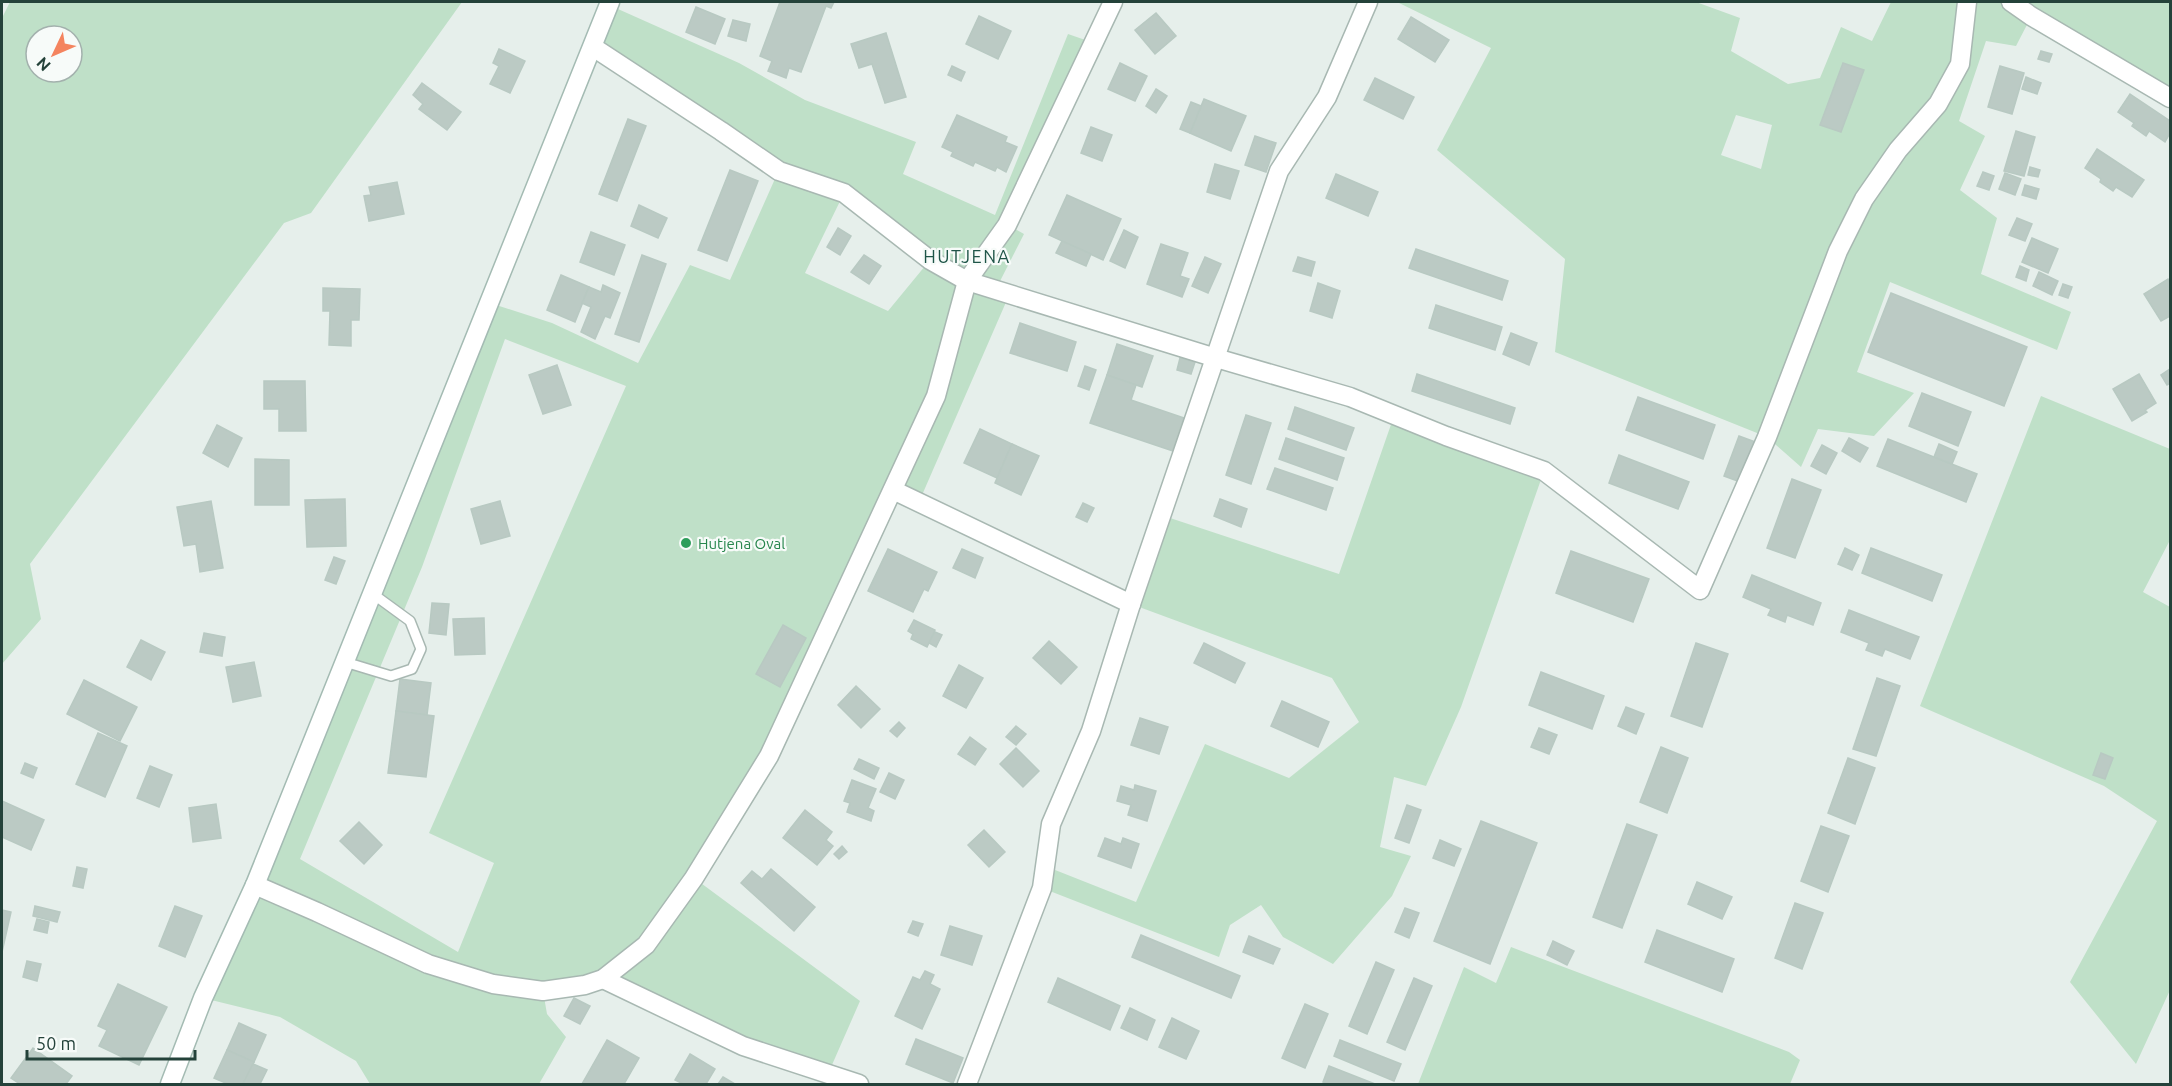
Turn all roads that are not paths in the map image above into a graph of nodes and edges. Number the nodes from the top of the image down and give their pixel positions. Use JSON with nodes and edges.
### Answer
{"nodes":[{"id":1,"x":610,"y":2,"type":"edge"},
{"id":2,"x":1113,"y":2,"type":"edge"},
{"id":3,"x":1368,"y":2,"type":"edge"},
{"id":4,"x":1967,"y":2,"type":"edge"},
{"id":5,"x":2011,"y":2,"type":"edge"},
{"id":6,"x":593,"y":47,"type":"junction"},
{"id":7,"x":2169,"y":94,"type":"edge"},
{"id":8,"x":967,"y":281,"type":"junction"},
{"id":9,"x":1216,"y":358,"type":"junction"},
{"id":10,"x":893,"y":490,"type":"junction"},
{"id":11,"x":373,"y":594,"type":"junction"},
{"id":12,"x":1131,"y":604,"type":"junction"},
{"id":13,"x":345,"y":662,"type":"junction"},
{"id":14,"x":255,"y":885,"type":"junction"},
{"id":15,"x":603,"y":978,"type":"junction"},
{"id":16,"x":170,"y":1084,"type":"edge"},
{"id":17,"x":859,"y":1084,"type":"edge"},
{"id":18,"x":967,"y":1084,"type":"edge"}],
"edges":[{"from":1,"to":6,"type":"street"},
{"from":2,"to":8,"type":"street"},
{"from":3,"to":9,"type":"street"},
{"from":4,"to":9,"type":"street"},
{"from":5,"to":7,"type":"street"},
{"from":6,"to":8,"type":"street"},
{"from":6,"to":11,"type":"street"},
{"from":8,"to":9,"type":"street"},
{"from":8,"to":10,"type":"street"},
{"from":9,"to":12,"type":"street"},
{"from":10,"to":12,"type":"street"},
{"from":10,"to":15,"type":"street"},
{"from":11,"to":13,"type":"street"},
{"from":11,"to":13,"type":"lane"},
{"from":12,"to":18,"type":"street"},
{"from":13,"to":14,"type":"street"},
{"from":14,"to":15,"type":"street"},
{"from":14,"to":16,"type":"street"},
{"from":15,"to":17,"type":"street"}]}
